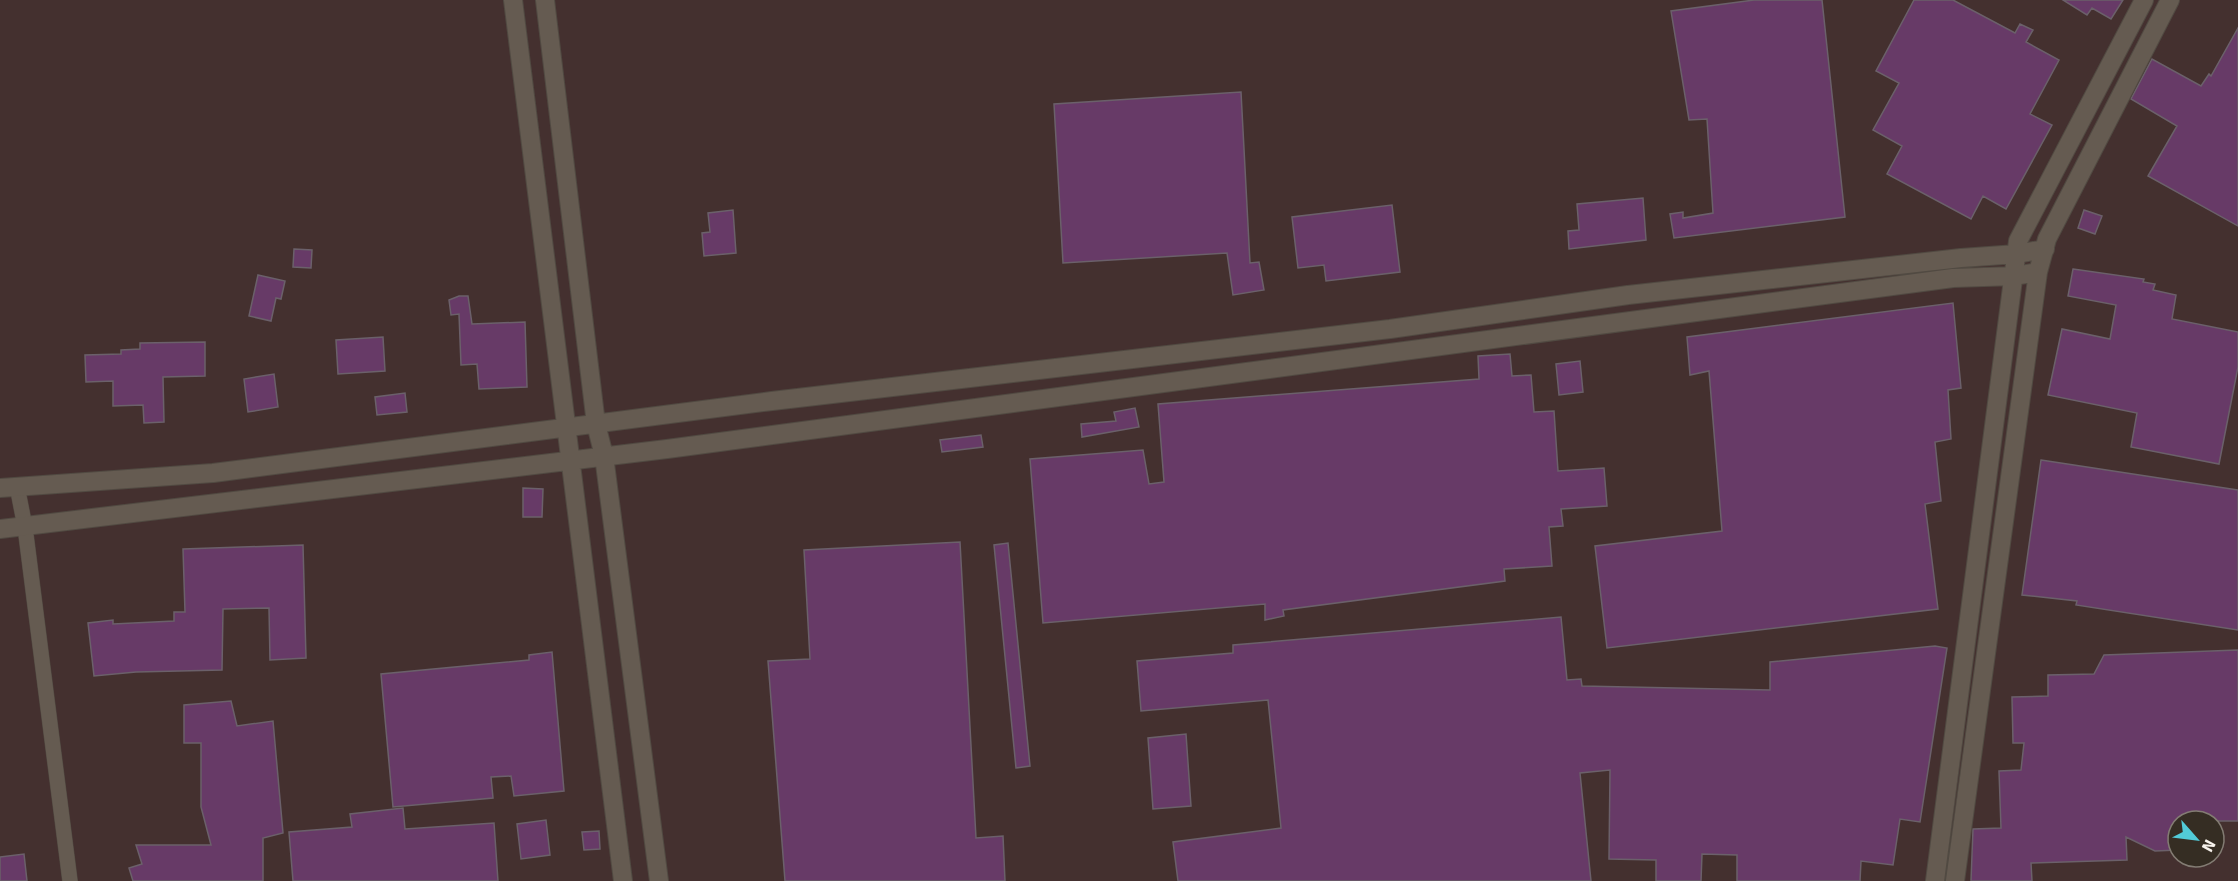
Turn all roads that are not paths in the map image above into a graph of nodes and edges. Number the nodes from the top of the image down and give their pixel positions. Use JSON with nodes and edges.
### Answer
{"nodes":[{"id":1,"x":513,"y":0,"type":"edge"},
{"id":2,"x":545,"y":0,"type":"edge"},
{"id":3,"x":2144,"y":0,"type":"edge"},
{"id":4,"x":2170,"y":0,"type":"edge"},
{"id":5,"x":2045,"y":249,"type":"junction"},
{"id":6,"x":2017,"y":254,"type":"junction"},
{"id":7,"x":2038,"y":272,"type":"junction"},
{"id":8,"x":2015,"y":276,"type":"junction"},
{"id":9,"x":596,"y":424,"type":"junction"},
{"id":10,"x":568,"y":427,"type":"junction"},
{"id":11,"x":604,"y":456,"type":"junction"},
{"id":12,"x":572,"y":460,"type":"junction"},
{"id":13,"x":8,"y":487,"type":"edge"},
{"id":14,"x":25,"y":527,"type":"junction"},
{"id":15,"x":0,"y":529,"type":"edge"},
{"id":16,"x":70,"y":881,"type":"edge"},
{"id":17,"x":623,"y":881,"type":"edge"},
{"id":18,"x":658,"y":881,"type":"edge"},
{"id":19,"x":1935,"y":881,"type":"edge"},
{"id":20,"x":1956,"y":881,"type":"edge"}],
"edges":[{"from":1,"to":10,"type":"street"},
{"from":2,"to":9,"type":"street"},
{"from":3,"to":6,"type":"street"},
{"from":4,"to":5,"type":"street"},
{"from":5,"to":6,"type":"street"},
{"from":5,"to":7,"type":"street"},
{"from":6,"to":8,"type":"street"},
{"from":6,"to":9,"type":"street"},
{"from":7,"to":8,"type":"street"},
{"from":7,"to":20,"type":"street"},
{"from":8,"to":11,"type":"street"},
{"from":8,"to":19,"type":"street"},
{"from":9,"to":10,"type":"street"},
{"from":9,"to":11,"type":"street"},
{"from":10,"to":12,"type":"street"},
{"from":10,"to":13,"type":"street"},
{"from":11,"to":12,"type":"street"},
{"from":11,"to":18,"type":"street"},
{"from":12,"to":14,"type":"street"},
{"from":12,"to":17,"type":"street"},
{"from":13,"to":14,"type":"street"},
{"from":14,"to":15,"type":"street"},
{"from":14,"to":16,"type":"street"}]}
